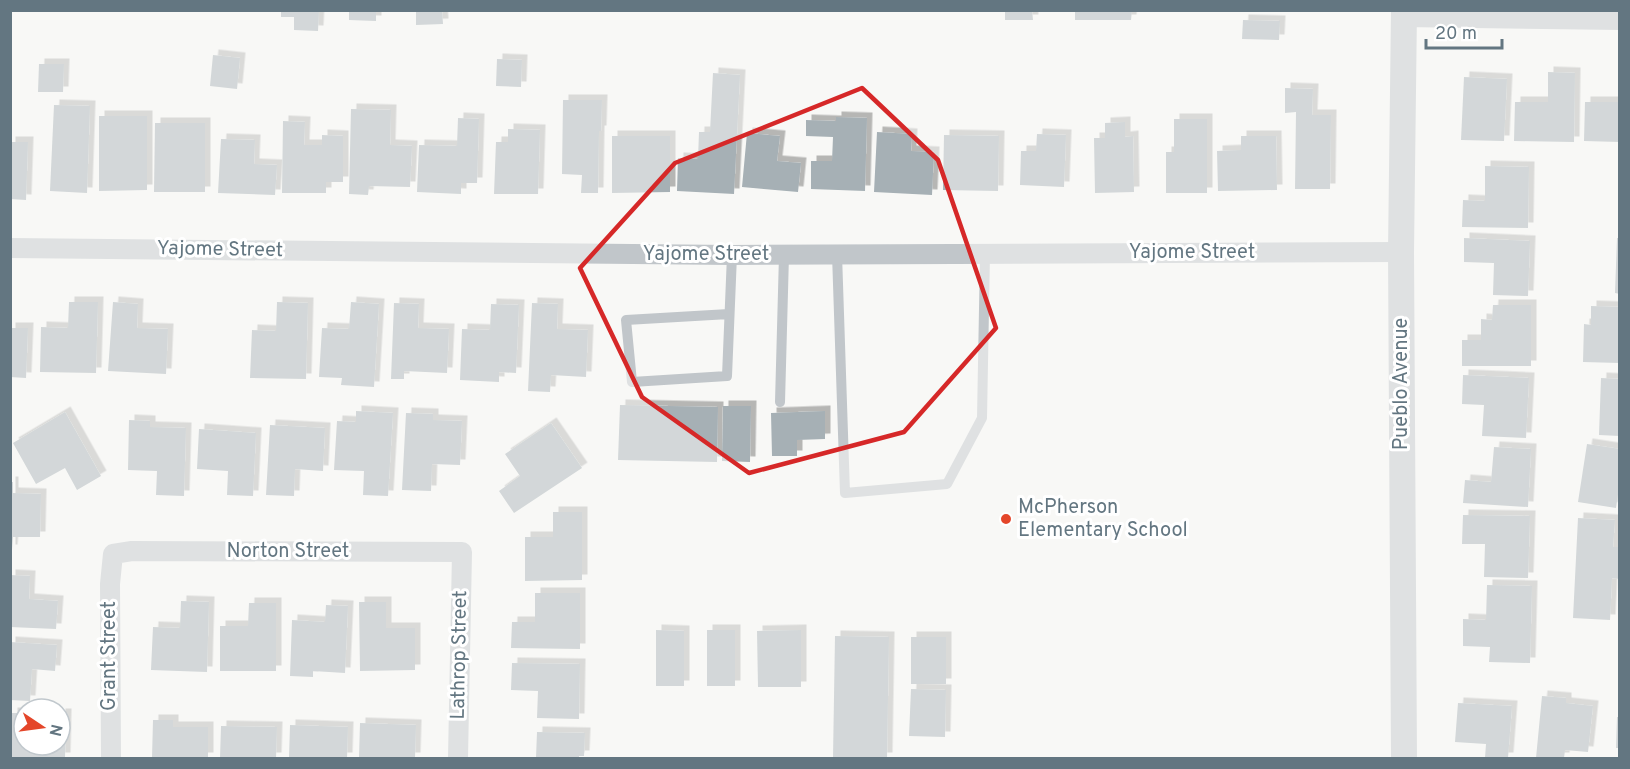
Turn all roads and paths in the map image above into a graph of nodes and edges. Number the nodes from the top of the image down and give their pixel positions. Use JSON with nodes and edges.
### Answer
{"nodes":[{"id":1,"x":1403,"y":14,"type":"edge"},
{"id":2,"x":1620,"y":20,"type":"edge"},
{"id":3,"x":10,"y":248,"type":"edge"},
{"id":4,"x":1401,"y":252,"type":"junction"},
{"id":5,"x":837,"y":254,"type":"junction"},
{"id":6,"x":984,"y":254,"type":"junction"},
{"id":7,"x":732,"y":255,"type":"junction"},
{"id":8,"x":784,"y":255,"type":"junction"},
{"id":9,"x":729,"y":314,"type":"junction"},
{"id":10,"x":780,"y":402,"type":"dead end"},
{"id":11,"x":462,"y":552,"type":"joint"},
{"id":12,"x":113,"y":554,"type":"joint"},
{"id":13,"x":111,"y":759,"type":"edge"},
{"id":14,"x":458,"y":759,"type":"edge"},
{"id":15,"x":1404,"y":759,"type":"edge"}],
"edges":[{"from":1,"to":2,"type":"street"},
{"from":1,"to":4,"type":"street","name":"Pueblo Avenue"},
{"from":3,"to":7,"type":"street","name":"Yajome Street"},
{"from":4,"to":6,"type":"street","name":"Yajome Street"},
{"from":4,"to":15,"type":"street","name":"Pueblo Avenue"},
{"from":5,"to":6,"type":"street","name":"Yajome Street"},
{"from":5,"to":6,"type":"lane"},
{"from":5,"to":8,"type":"street","name":"Yajome Street"},
{"from":7,"to":8,"type":"street","name":"Yajome Street"},
{"from":7,"to":9,"type":"lane"},
{"from":8,"to":10,"type":"lane"},
{"from":9,"to":9,"type":"lane"},
{"from":11,"to":12,"type":"street","name":"Norton Street"},
{"from":11,"to":14,"type":"street","name":"Lathrop Street"},
{"from":12,"to":13,"type":"street","name":"Grant Street"}]}
